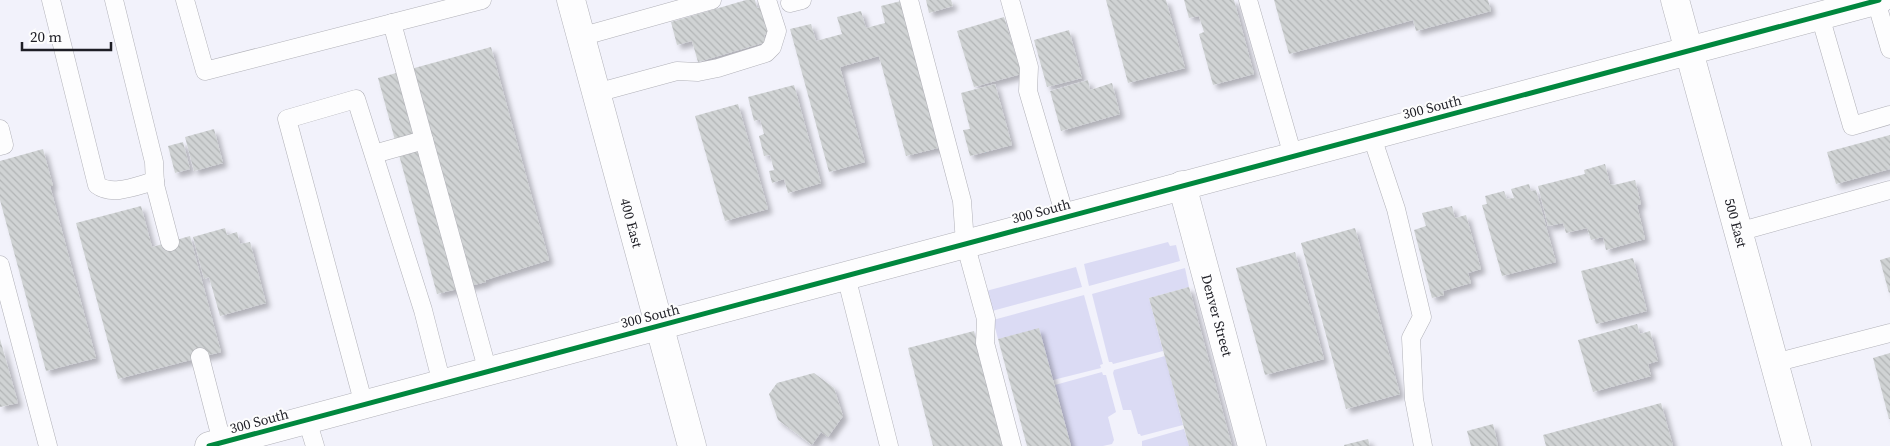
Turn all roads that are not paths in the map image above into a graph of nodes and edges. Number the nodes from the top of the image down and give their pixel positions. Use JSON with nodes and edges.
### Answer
{"nodes":[{"id":1,"x":51,"y":0,"type":"edge"},
{"id":2,"x":114,"y":0,"type":"edge"},
{"id":3,"x":185,"y":0,"type":"edge"},
{"id":4,"x":482,"y":0,"type":"edge"},
{"id":5,"x":571,"y":0,"type":"edge"},
{"id":6,"x":712,"y":0,"type":"edge"},
{"id":7,"x":767,"y":0,"type":"edge"},
{"id":8,"x":909,"y":0,"type":"edge"},
{"id":9,"x":1010,"y":0,"type":"edge"},
{"id":10,"x":1248,"y":0,"type":"edge"},
{"id":11,"x":1675,"y":0,"type":"edge"},
{"id":12,"x":1877,"y":0,"type":"edge"},
{"id":13,"x":456,"y":3,"type":"edge"},
{"id":14,"x":1820,"y":16,"type":"junction"},
{"id":15,"x":392,"y":23,"type":"junction"},
{"id":16,"x":580,"y":37,"type":"junction"},
{"id":17,"x":1890,"y":49,"type":"edge"},
{"id":18,"x":1689,"y":50,"type":"junction"},
{"id":19,"x":596,"y":93,"type":"junction"},
{"id":20,"x":1890,"y":115,"type":"edge"},
{"id":21,"x":0,"y":130,"type":"edge"},
{"id":22,"x":1371,"y":134,"type":"junction"},
{"id":23,"x":424,"y":140,"type":"junction"},
{"id":24,"x":0,"y":146,"type":"edge"},
{"id":25,"x":374,"y":154,"type":"junction"},
{"id":26,"x":1293,"y":156,"type":"junction"},
{"id":27,"x":155,"y":181,"type":"junction"},
{"id":28,"x":1182,"y":185,"type":"junction"},
{"id":29,"x":1890,"y":190,"type":"edge"},
{"id":30,"x":1065,"y":216,"type":"junction"},
{"id":31,"x":1738,"y":232,"type":"junction"},
{"id":32,"x":170,"y":242,"type":"dead end"},
{"id":33,"x":965,"y":243,"type":"junction"},
{"id":34,"x":0,"y":265,"type":"edge"},
{"id":35,"x":846,"y":276,"type":"junction"},
{"id":36,"x":659,"y":325,"type":"junction"},
{"id":37,"x":1890,"y":333,"type":"edge"},
{"id":38,"x":200,"y":357,"type":"dead end"},
{"id":39,"x":1774,"y":363,"type":"junction"},
{"id":40,"x":488,"y":372,"type":"junction"},
{"id":41,"x":442,"y":384,"type":"junction"},
{"id":42,"x":364,"y":405,"type":"junction"},
{"id":43,"x":306,"y":420,"type":"junction"},
{"id":44,"x":215,"y":444,"type":"edge"},
{"id":45,"x":48,"y":446,"type":"edge"},
{"id":46,"x":315,"y":446,"type":"edge"},
{"id":47,"x":692,"y":446,"type":"edge"},
{"id":48,"x":889,"y":446,"type":"edge"},
{"id":49,"x":1012,"y":446,"type":"edge"},
{"id":50,"x":1252,"y":446,"type":"edge"},
{"id":51,"x":1423,"y":446,"type":"edge"},
{"id":52,"x":1797,"y":446,"type":"edge"}],
"edges":[{"from":1,"to":27,"type":"lane"},
{"from":2,"to":27,"type":"lane"},
{"from":3,"to":15,"type":"lane"},
{"from":4,"to":13,"type":"lane"},
{"from":5,"to":16,"type":"street","name":"400 East"},
{"from":6,"to":16,"type":"lane"},
{"from":7,"to":19,"type":"lane"},
{"from":8,"to":33,"type":"lane"},
{"from":9,"to":30,"type":"lane"},
{"from":10,"to":26,"type":"lane"},
{"from":11,"to":18,"type":"street","name":"500 East"},
{"from":12,"to":14,"type":"street","name":"300 South"},
{"from":12,"to":17,"type":"lane"},
{"from":13,"to":15,"type":"lane"},
{"from":14,"to":18,"type":"street","name":"300 South"},
{"from":14,"to":20,"type":"lane"},
{"from":15,"to":23,"type":"lane"},
{"from":16,"to":19,"type":"street","name":"400 East"},
{"from":18,"to":22,"type":"street","name":"300 South"},
{"from":18,"to":31,"type":"street","name":"500 East"},
{"from":19,"to":36,"type":"street","name":"400 East"},
{"from":21,"to":24,"type":"lane"},
{"from":22,"to":26,"type":"street","name":"300 South"},
{"from":22,"to":51,"type":"lane"},
{"from":23,"to":25,"type":"lane"},
{"from":23,"to":40,"type":"lane"},
{"from":25,"to":41,"type":"lane"},
{"from":25,"to":42,"type":"lane"},
{"from":26,"to":28,"type":"street","name":"300 South"},
{"from":27,"to":32,"type":"lane"},
{"from":28,"to":30,"type":"street","name":"300 South"},
{"from":28,"to":50,"type":"street","name":"Denver Street"},
{"from":29,"to":31,"type":"lane"},
{"from":30,"to":33,"type":"street","name":"300 South"},
{"from":31,"to":39,"type":"street","name":"500 East"},
{"from":33,"to":35,"type":"street","name":"300 South"},
{"from":33,"to":49,"type":"lane"},
{"from":34,"to":45,"type":"lane"},
{"from":35,"to":36,"type":"street","name":"300 South"},
{"from":35,"to":48,"type":"lane"},
{"from":36,"to":40,"type":"street","name":"300 South"},
{"from":36,"to":47,"type":"street","name":"400 East"},
{"from":37,"to":39,"type":"lane"},
{"from":38,"to":44,"type":"lane"},
{"from":39,"to":52,"type":"street","name":"500 East"},
{"from":40,"to":41,"type":"street","name":"300 South"},
{"from":41,"to":42,"type":"street","name":"300 South"},
{"from":42,"to":43,"type":"street","name":"300 South"},
{"from":43,"to":44,"type":"street","name":"300 South"},
{"from":43,"to":46,"type":"lane"}]}
